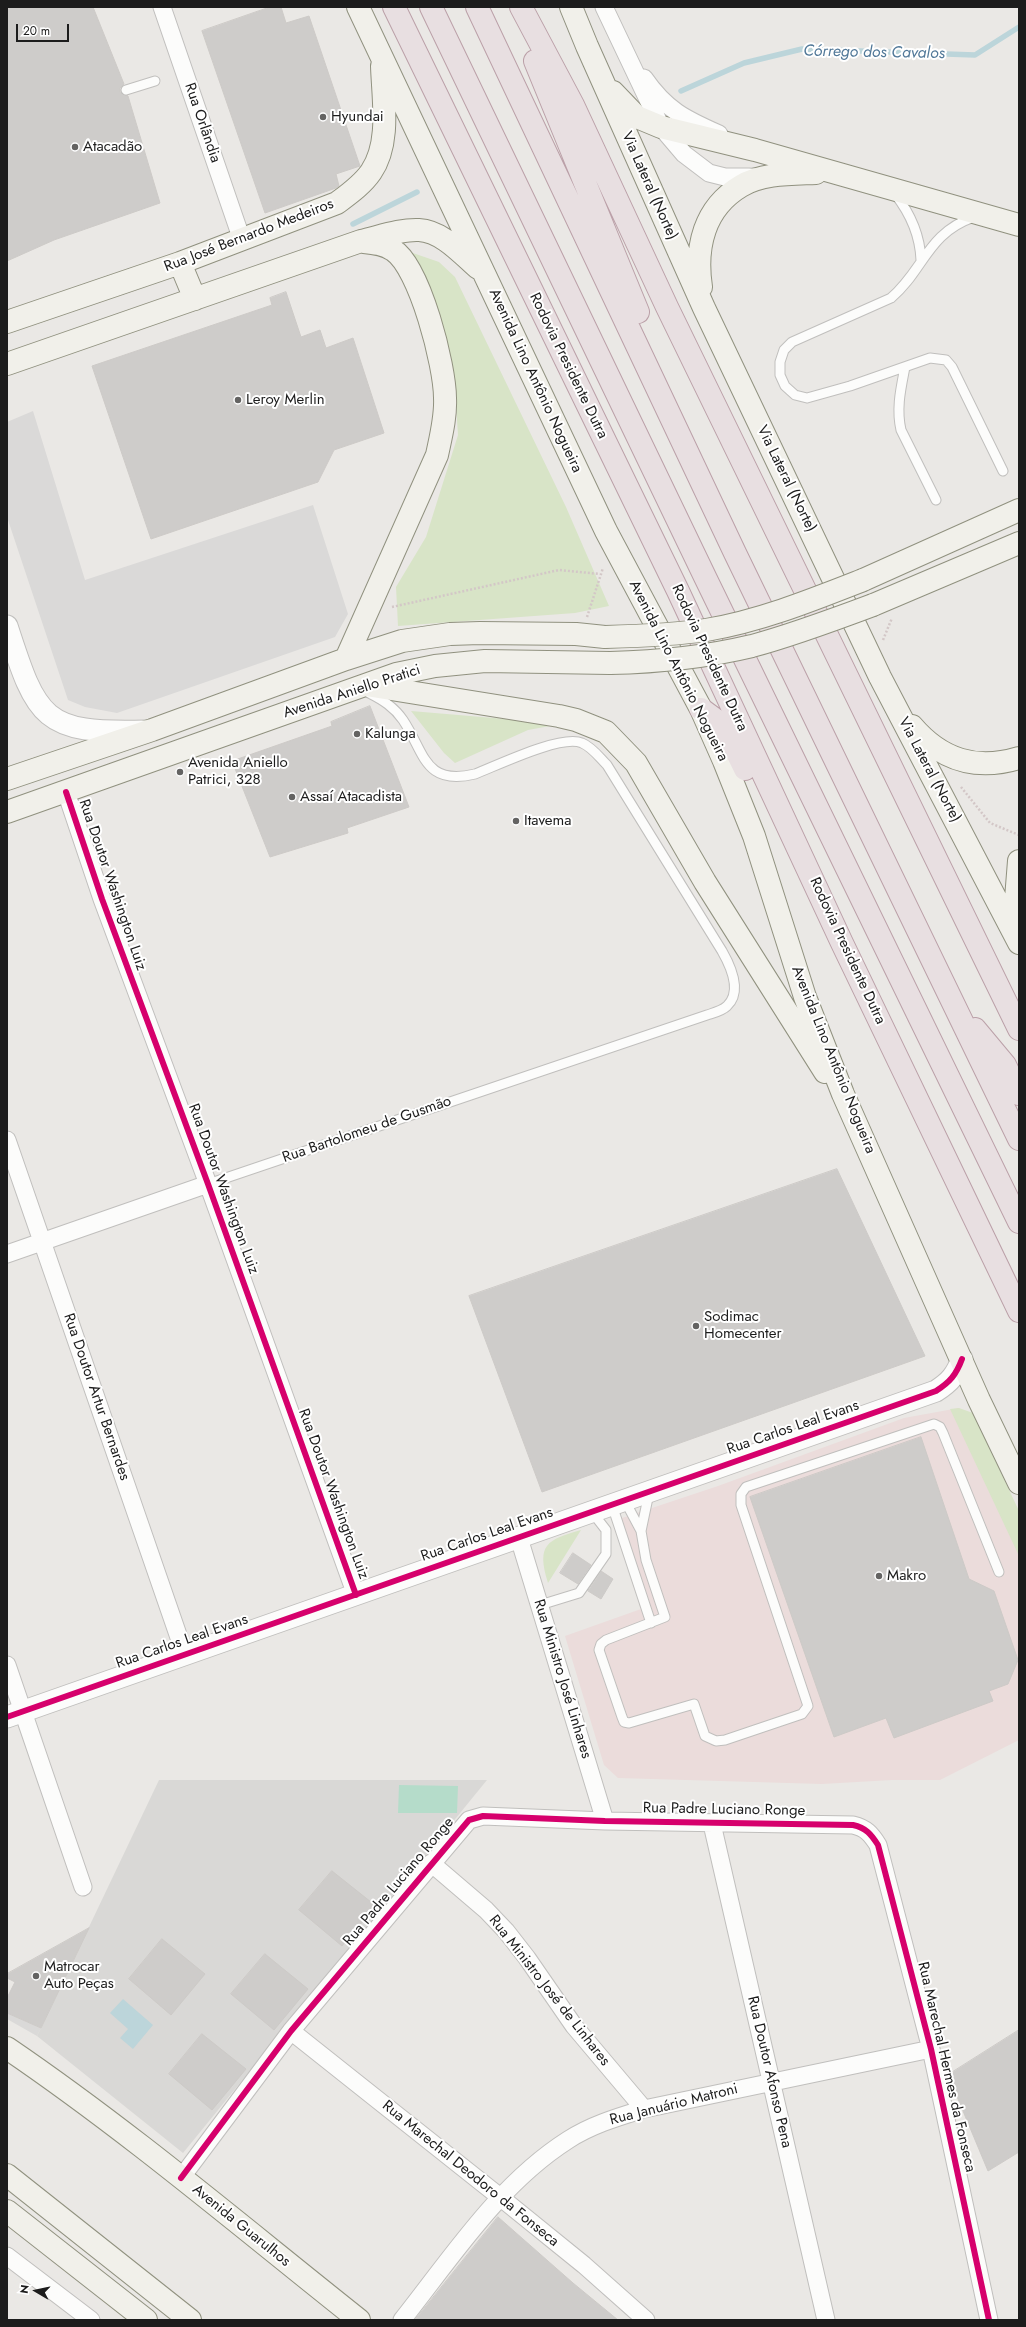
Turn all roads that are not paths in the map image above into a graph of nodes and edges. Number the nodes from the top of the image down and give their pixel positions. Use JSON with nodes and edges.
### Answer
{"nodes":[{"id":1,"x":162,"y":7,"type":"edge"},
{"id":2,"x":358,"y":7,"type":"edge"},
{"id":3,"x":394,"y":7,"type":"edge"},
{"id":4,"x":431,"y":7,"type":"edge"},
{"id":5,"x":477,"y":7,"type":"edge"},
{"id":6,"x":513,"y":7,"type":"edge"},
{"id":7,"x":521,"y":7,"type":"edge"},
{"id":8,"x":533,"y":7,"type":"edge"},
{"id":9,"x":571,"y":7,"type":"edge"},
{"id":10,"x":604,"y":7,"type":"edge"},
{"id":11,"x":587,"y":46,"type":"junction"},
{"id":12,"x":627,"y":56,"type":"junction"},
{"id":13,"x":382,"y":57,"type":"junction"},
{"id":14,"x":155,"y":80,"type":"dead end"},
{"id":15,"x":126,"y":90,"type":"dead end"},
{"id":16,"x":573,"y":105,"type":"junction"},
{"id":17,"x":661,"y":127,"type":"junction"},
{"id":18,"x":755,"y":150,"type":"junction"},
{"id":19,"x":845,"y":175,"type":"junction"},
{"id":20,"x":766,"y":177,"type":"junction"},
{"id":21,"x":889,"y":188,"type":"junction"},
{"id":22,"x":981,"y":214,"type":"junction"},
{"id":23,"x":1019,"y":225,"type":"edge"},
{"id":24,"x":242,"y":240,"type":"junction"},
{"id":25,"x":361,"y":242,"type":"junction"},
{"id":26,"x":921,"y":260,"type":"junction"},
{"id":27,"x":180,"y":263,"type":"junction"},
{"id":28,"x":484,"y":273,"type":"junction"},
{"id":29,"x":196,"y":299,"type":"junction"},
{"id":30,"x":704,"y":308,"type":"junction"},
{"id":31,"x":7,"y":322,"type":"edge"},
{"id":32,"x":7,"y":364,"type":"edge"},
{"id":33,"x":905,"y":367,"type":"junction"},
{"id":34,"x":1003,"y":470,"type":"dead end"},
{"id":35,"x":936,"y":500,"type":"dead end"},
{"id":36,"x":1018,"y":510,"type":"edge"},
{"id":37,"x":1019,"y":544,"type":"edge"},
{"id":38,"x":735,"y":553,"type":"junction"},
{"id":39,"x":7,"y":626,"type":"edge"},
{"id":40,"x":346,"y":658,"type":"junction"},
{"id":41,"x":880,"y":677,"type":"junction"},
{"id":42,"x":361,"y":686,"type":"junction"},
{"id":43,"x":701,"y":709,"type":"junction"},
{"id":44,"x":152,"y":730,"type":"junction"},
{"id":45,"x":1019,"y":758,"type":"edge"},
{"id":46,"x":7,"y":779,"type":"edge"},
{"id":47,"x":66,"y":792,"type":"junction"},
{"id":48,"x":7,"y":812,"type":"edge"},
{"id":49,"x":1019,"y":861,"type":"edge"},
{"id":50,"x":1019,"y":931,"type":"edge"},
{"id":51,"x":842,"y":943,"type":"junction"},
{"id":52,"x":1019,"y":943,"type":"edge"},
{"id":53,"x":952,"y":1002,"type":"junction"},
{"id":54,"x":1019,"y":1028,"type":"edge"},
{"id":55,"x":844,"y":1094,"type":"junction"},
{"id":56,"x":1019,"y":1094,"type":"edge"},
{"id":57,"x":7,"y":1140,"type":"edge"},
{"id":58,"x":1019,"y":1140,"type":"edge"},
{"id":59,"x":208,"y":1184,"type":"junction"},
{"id":60,"x":1019,"y":1222,"type":"edge"},
{"id":61,"x":42,"y":1242,"type":"junction"},
{"id":62,"x":7,"y":1254,"type":"edge"},
{"id":63,"x":1019,"y":1311,"type":"edge"},
{"id":64,"x":962,"y":1359,"type":"junction"},
{"id":65,"x":936,"y":1391,"type":"junction"},
{"id":66,"x":979,"y":1400,"type":"junction"},
{"id":67,"x":1019,"y":1483,"type":"edge"},
{"id":68,"x":649,"y":1492,"type":"junction"},
{"id":69,"x":619,"y":1503,"type":"junction"},
{"id":70,"x":592,"y":1512,"type":"junction"},
{"id":71,"x":641,"y":1531,"type":"junction"},
{"id":72,"x":519,"y":1538,"type":"junction"},
{"id":73,"x":999,"y":1572,"type":"dead end"},
{"id":74,"x":356,"y":1595,"type":"junction"},
{"id":75,"x":540,"y":1605,"type":"junction"},
{"id":76,"x":650,"y":1623,"type":"junction"},
{"id":77,"x":185,"y":1655,"type":"junction"},
{"id":78,"x":7,"y":1665,"type":"edge"},
{"id":79,"x":15,"y":1714,"type":"edge"},
{"id":80,"x":605,"y":1821,"type":"junction"},
{"id":81,"x":712,"y":1824,"type":"junction"},
{"id":82,"x":862,"y":1827,"type":"joint"},
{"id":83,"x":431,"y":1863,"type":"junction"},
{"id":84,"x":83,"y":1887,"type":"dead end"},
{"id":85,"x":291,"y":2032,"type":"junction"},
{"id":86,"x":7,"y":2048,"type":"edge"},
{"id":87,"x":931,"y":2048,"type":"junction"},
{"id":88,"x":771,"y":2081,"type":"junction"},
{"id":89,"x":644,"y":2109,"type":"junction"},
{"id":90,"x":7,"y":2176,"type":"edge"},
{"id":91,"x":181,"y":2178,"type":"junction"},
{"id":92,"x":500,"y":2197,"type":"junction"},
{"id":93,"x":7,"y":2212,"type":"edge"},
{"id":94,"x":7,"y":2256,"type":"edge"},
{"id":95,"x":91,"y":2320,"type":"edge"},
{"id":96,"x":146,"y":2320,"type":"edge"},
{"id":97,"x":190,"y":2320,"type":"edge"},
{"id":98,"x":359,"y":2320,"type":"edge"},
{"id":99,"x":402,"y":2320,"type":"edge"},
{"id":100,"x":646,"y":2320,"type":"edge"},
{"id":101,"x":826,"y":2320,"type":"edge"},
{"id":102,"x":990,"y":2320,"type":"edge"}],
"edges":[{"from":1,"to":24,"type":"street","name":"Rua Orlândia"},
{"from":2,"to":13,"type":"main road","name":"Avenida Lino Antônio Nogueira"},
{"from":3,"to":51,"type":"highway","name":"Rodovia Presidente Dutra"},
{"from":4,"to":60,"type":"highway","name":"Rodovia Presidente Dutra"},
{"from":5,"to":38,"type":"highway"},
{"from":6,"to":38,"type":"highway"},
{"from":7,"to":16,"type":"highway"},
{"from":8,"to":16,"type":"highway"},
{"from":9,"to":11,"type":"main road","name":"Via Lateral (Norte)"},
{"from":10,"to":12,"type":"street"},
{"from":11,"to":17,"type":"main road"},
{"from":11,"to":30,"type":"main road","name":"Via Lateral (Norte)"},
{"from":12,"to":17,"type":"street"},
{"from":12,"to":18,"type":"street"},
{"from":13,"to":24,"type":"main road","name":"Rua José Bernardo Medeiros"},
{"from":13,"to":28,"type":"main road","name":"Avenida Lino Antônio Nogueira"},
{"from":14,"to":15,"type":"lane"},
{"from":16,"to":54,"type":"highway"},
{"from":17,"to":18,"type":"main road"},
{"from":17,"to":20,"type":"street"},
{"from":18,"to":19,"type":"main road"},
{"from":19,"to":20,"type":"main road"},
{"from":19,"to":21,"type":"main road"},
{"from":20,"to":30,"type":"main road"},
{"from":21,"to":22,"type":"main road"},
{"from":21,"to":26,"type":"lane"},
{"from":22,"to":23,"type":"main road"},
{"from":22,"to":26,"type":"lane"},
{"from":24,"to":27,"type":"main road","name":"Rua José Bernardo Medeiros"},
{"from":25,"to":28,"type":"main road"},
{"from":25,"to":29,"type":"main road"},
{"from":25,"to":40,"type":"main road"},
{"from":26,"to":33,"type":"lane"},
{"from":27,"to":29,"type":"main road"},
{"from":27,"to":31,"type":"main road","name":"Rua José Bernardo Medeiros"},
{"from":28,"to":43,"type":"main road","name":"Avenida Lino Antônio Nogueira"},
{"from":29,"to":32,"type":"main road"},
{"from":30,"to":41,"type":"main road","name":"Via Lateral (Norte)"},
{"from":33,"to":34,"type":"lane"},
{"from":33,"to":35,"type":"lane"},
{"from":36,"to":40,"type":"main road","name":"Avenida Aniello Pratici","bridge":true},
{"from":37,"to":42,"type":"main road","name":"Avenida Aniello Pratici","bridge":true},
{"from":38,"to":53,"type":"highway"},
{"from":39,"to":44,"type":"street"},
{"from":40,"to":44,"type":"main road","name":"Avenida Aniello Pratici"},
{"from":41,"to":45,"type":"main road"},
{"from":41,"to":52,"type":"main road","name":"Via Lateral (Norte)"},
{"from":42,"to":47,"type":"main road","name":"Avenida Aniello Pratici"},
{"from":42,"to":55,"type":"main road"},
{"from":42,"to":59,"type":"lane","name":"Rua Bartolomeu de Gusmão"},
{"from":43,"to":51,"type":"highway"},
{"from":43,"to":55,"type":"main road","name":"Avenida Lino Antônio Nogueira"},
{"from":44,"to":46,"type":"main road","name":"Avenida Aniello Pratici"},
{"from":47,"to":48,"type":"main road","name":"Avenida Aniello Pratici"},
{"from":47,"to":59,"type":"street","name":"Rua Doutor Washington Luiz"},
{"from":49,"to":50,"type":"main road"},
{"from":51,"to":63,"type":"highway","name":"Rodovia Presidente Dutra"},
{"from":53,"to":56,"type":"highway"},
{"from":53,"to":58,"type":"highway"},
{"from":55,"to":64,"type":"main road","name":"Avenida Lino Antônio Nogueira"},
{"from":57,"to":61,"type":"street","name":"Rua Doutor Artur Bernardes"},
{"from":59,"to":61,"type":"street","name":"Rua Bartolomeu de Gusmão"},
{"from":59,"to":74,"type":"street","name":"Rua Doutor Washington Luiz"},
{"from":61,"to":62,"type":"street","name":"Rua Bartolomeu de Gusmão"},
{"from":61,"to":77,"type":"street","name":"Rua Doutor Artur Bernardes"},
{"from":64,"to":65,"type":"street","name":"Rua Carlos Leal Evans"},
{"from":64,"to":66,"type":"main road","name":"Avenida Lino Antônio Nogueira"},
{"from":65,"to":66,"type":"street","name":"Rua Carlos Leal Evans"},
{"from":65,"to":68,"type":"street","name":"Rua Carlos Leal Evans"},
{"from":66,"to":67,"type":"main road","name":"Avenida Lino Antônio Nogueira"},
{"from":68,"to":69,"type":"street","name":"Rua Carlos Leal Evans"},
{"from":68,"to":71,"type":"lane"},
{"from":69,"to":70,"type":"street","name":"Rua Carlos Leal Evans"},
{"from":69,"to":71,"type":"lane"},
{"from":69,"to":76,"type":"lane"},
{"from":70,"to":72,"type":"street","name":"Rua Carlos Leal Evans"},
{"from":70,"to":75,"type":"lane"},
{"from":71,"to":76,"type":"lane"},
{"from":72,"to":74,"type":"street","name":"Rua Carlos Leal Evans"},
{"from":72,"to":75,"type":"street","name":"Rua Ministro José Linhares"},
{"from":73,"to":76,"type":"lane"},
{"from":74,"to":77,"type":"street","name":"Rua Carlos Leal Evans"},
{"from":75,"to":80,"type":"street","name":"Rua Ministro José Linhares"},
{"from":77,"to":79,"type":"street","name":"Rua Carlos Leal Evans"},
{"from":78,"to":79,"type":"street"},
{"from":79,"to":84,"type":"street"},
{"from":80,"to":81,"type":"street","name":"Rua Padre Luciano Ronge"},
{"from":80,"to":83,"type":"street","name":"Rua Padre Luciano Ronge"},
{"from":81,"to":82,"type":"street","name":"Rua Padre Luciano Ronge"},
{"from":81,"to":88,"type":"street","name":"Rua Doutor Afonso Pena"},
{"from":82,"to":87,"type":"street","name":"Rua Marechal Hermes da Fonseca"},
{"from":83,"to":85,"type":"street","name":"Rua Padre Luciano Ronge"},
{"from":83,"to":89,"type":"street","name":"Rua Ministro José de Linhares"},
{"from":85,"to":91,"type":"street","name":"Rua Padre Luciano Ronge"},
{"from":85,"to":92,"type":"street","name":"Rua Marechal Deodoro da Fonseca"},
{"from":86,"to":91,"type":"main road","name":"Avenida Guarulhos"},
{"from":87,"to":88,"type":"street","name":"Rua Januário Matroni"},
{"from":87,"to":102,"type":"street","name":"Rua Marechal Hermes da Fonseca"},
{"from":88,"to":89,"type":"street","name":"Rua Januário Matroni"},
{"from":88,"to":101,"type":"street","name":"Rua Doutor Afonso Pena"},
{"from":89,"to":92,"type":"street","name":"Rua Januário Matroni"},
{"from":90,"to":97,"type":"main road"},
{"from":91,"to":98,"type":"main road","name":"Avenida Guarulhos"},
{"from":92,"to":99,"type":"street","name":"Rua Januário Matroni"},
{"from":92,"to":100,"type":"street","name":"Rua Marechal Deodoro da Fonseca"},
{"from":93,"to":96,"type":"main road"},
{"from":94,"to":95,"type":"street"}]}
